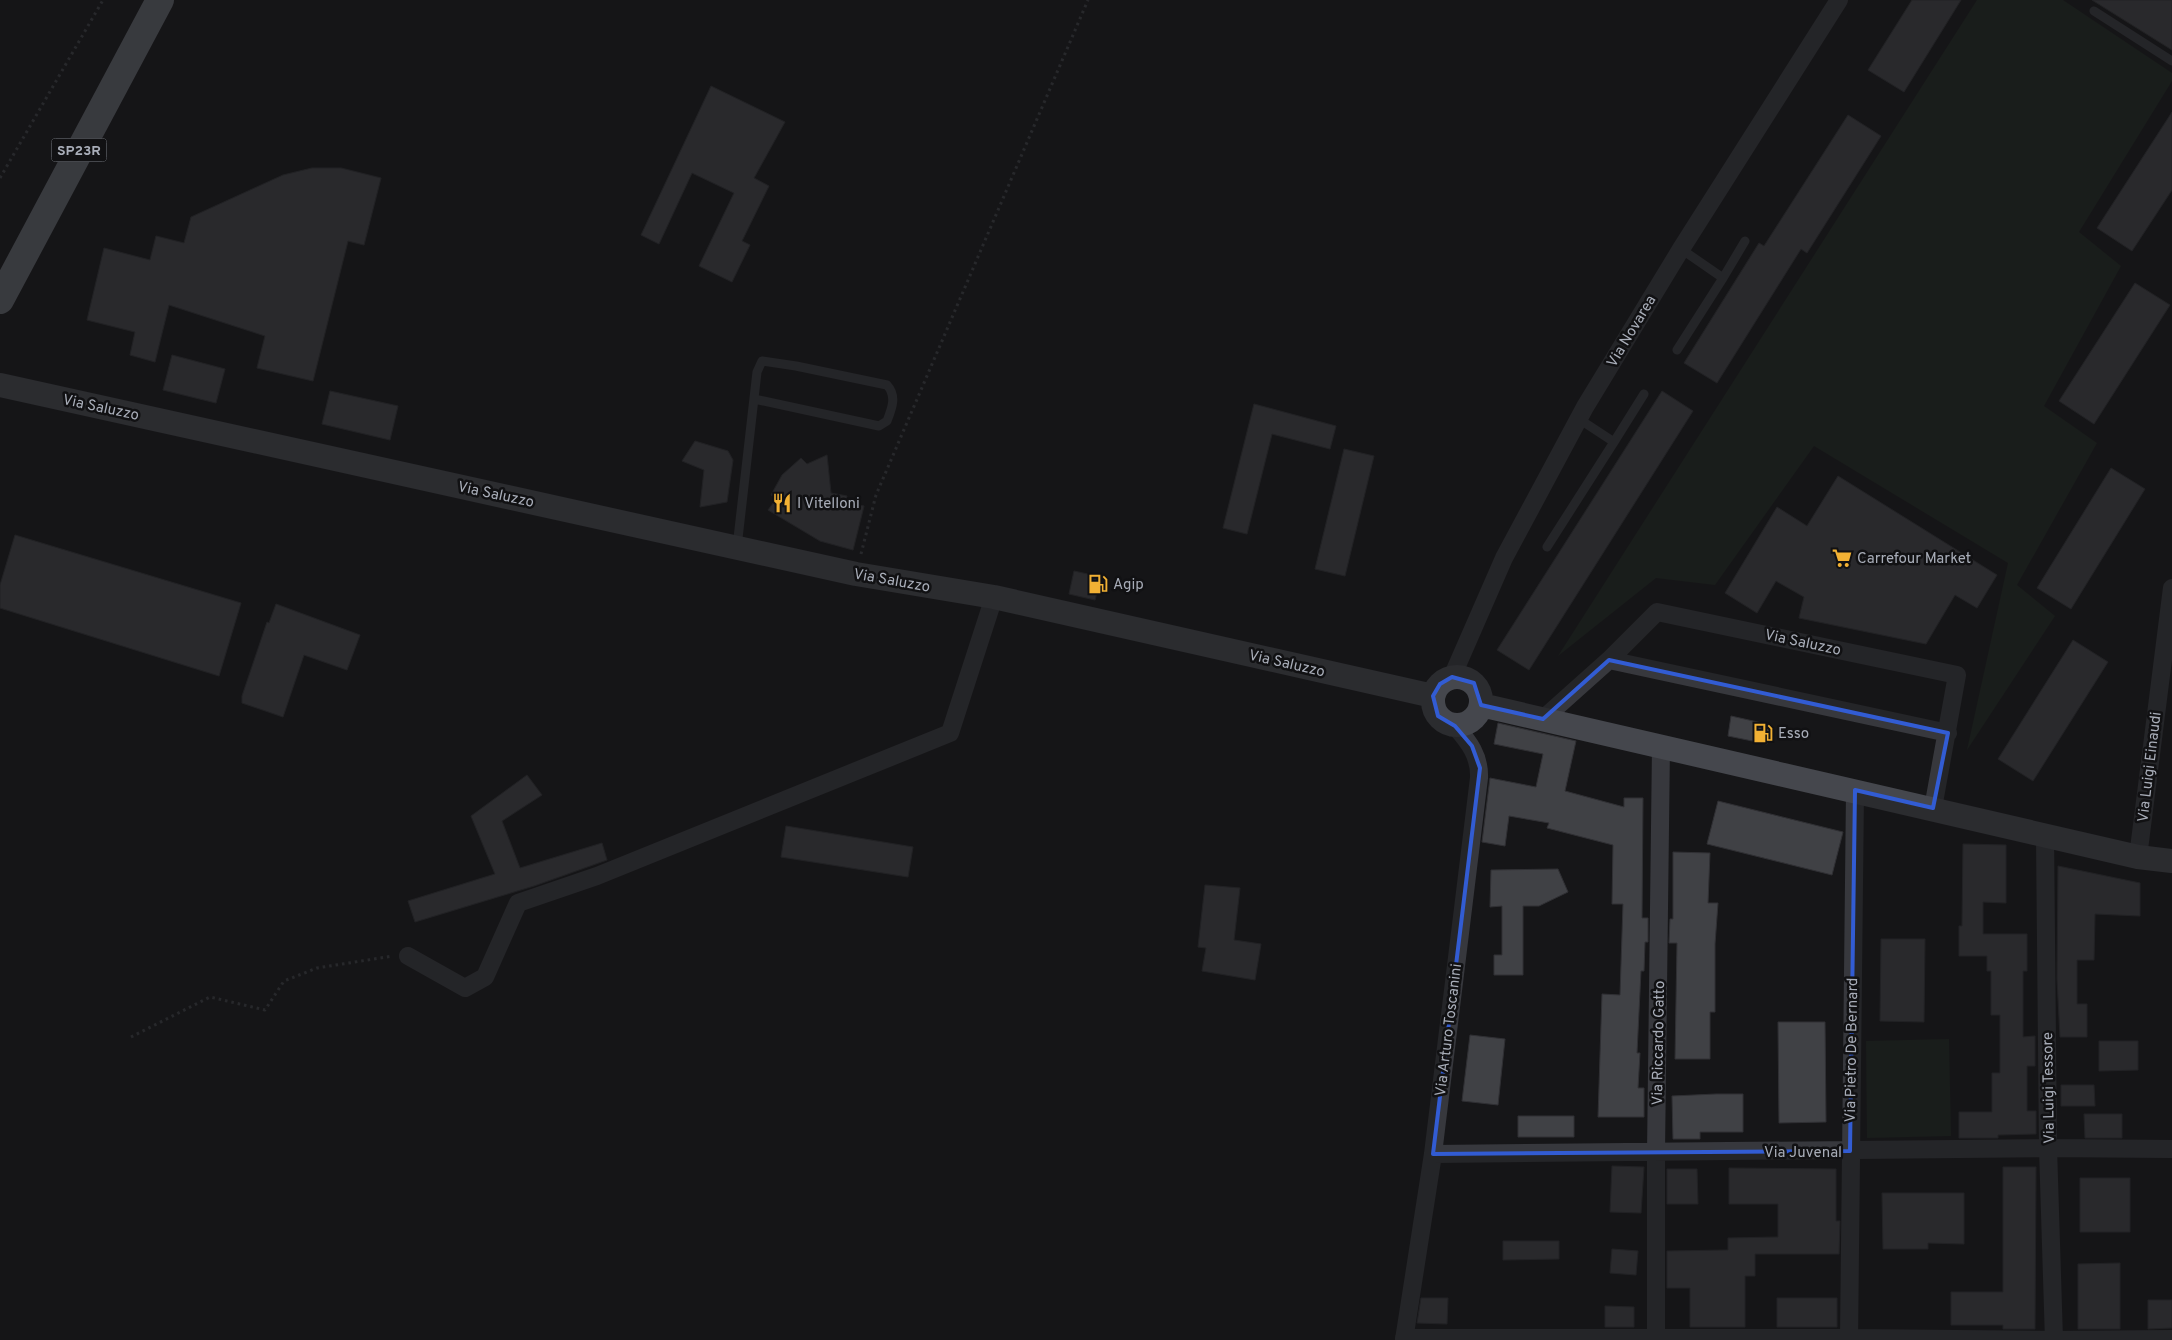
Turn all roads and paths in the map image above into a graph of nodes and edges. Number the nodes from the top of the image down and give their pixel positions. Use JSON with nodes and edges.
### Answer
{"nodes":[{"id":1,"x":103,"y":0,"type":"edge"},
{"id":2,"x":139,"y":0,"type":"edge"},
{"id":3,"x":160,"y":0,"type":"edge"},
{"id":4,"x":1088,"y":0,"type":"edge"},
{"id":5,"x":1839,"y":0,"type":"edge"},
{"id":6,"x":2094,"y":11,"type":"dead end"},
{"id":7,"x":2172,"y":60,"type":"edge"},
{"id":8,"x":0,"y":178,"type":"edge"},
{"id":9,"x":1745,"y":241,"type":"dead end"},
{"id":10,"x":1681,"y":249,"type":"junction"},
{"id":11,"x":0,"y":261,"type":"edge"},
{"id":12,"x":1723,"y":278,"type":"junction"},
{"id":13,"x":0,"y":300,"type":"edge"},
{"id":14,"x":1677,"y":350,"type":"dead end"},
{"id":15,"x":0,"y":385,"type":"edge"},
{"id":16,"x":1644,"y":394,"type":"dead end"},
{"id":17,"x":754,"y":399,"type":"junction"},
{"id":18,"x":1579,"y":419,"type":"junction"},
{"id":19,"x":1614,"y":442,"type":"junction"},
{"id":20,"x":736,"y":547,"type":"junction"},
{"id":21,"x":1547,"y":547,"type":"dead end"},
{"id":22,"x":856,"y":574,"type":"junction"},
{"id":23,"x":2172,"y":588,"type":"edge"},
{"id":24,"x":994,"y":597,"type":"junction"},
{"id":25,"x":1609,"y":660,"type":"junction"},
{"id":26,"x":1452,"y":678,"type":"junction"},
{"id":27,"x":1434,"y":696,"type":"junction"},
{"id":28,"x":1481,"y":705,"type":"junction"},
{"id":29,"x":1543,"y":719,"type":"junction"},
{"id":30,"x":1455,"y":726,"type":"junction"},
{"id":31,"x":1948,"y":733,"type":"junction"},
{"id":32,"x":1662,"y":746,"type":"junction"},
{"id":33,"x":1855,"y":790,"type":"junction"},
{"id":34,"x":1933,"y":808,"type":"junction"},
{"id":35,"x":2045,"y":835,"type":"junction"},
{"id":36,"x":2138,"y":857,"type":"junction"},
{"id":37,"x":2172,"y":861,"type":"edge"},
{"id":38,"x":408,"y":956,"type":"joint"},
{"id":39,"x":131,"y":1037,"type":"dead end"},
{"id":40,"x":2048,"y":1148,"type":"junction"},
{"id":41,"x":2172,"y":1149,"type":"edge"},
{"id":42,"x":1850,"y":1151,"type":"junction"},
{"id":43,"x":1656,"y":1153,"type":"junction"},
{"id":44,"x":1433,"y":1154,"type":"junction"},
{"id":45,"x":1404,"y":1339,"type":"edge"},
{"id":46,"x":1656,"y":1339,"type":"edge"},
{"id":47,"x":1849,"y":1339,"type":"edge"},
{"id":48,"x":2172,"y":1339,"type":"edge"},
{"id":49,"x":2054,"y":1340,"type":"edge"}],
"edges":[{"from":1,"to":8,"type":"path"},
{"from":2,"to":11,"type":"highway","number":"SP23R"},
{"from":3,"to":13,"type":"highway","number":"SP23R"},
{"from":4,"to":22,"type":"path"},
{"from":5,"to":10,"type":"street","name":"Via Novarea"},
{"from":6,"to":7,"type":"lane"},
{"from":9,"to":12,"type":"lane"},
{"from":10,"to":12,"type":"lane"},
{"from":10,"to":18,"type":"street","name":"Via Novarea"},
{"from":12,"to":14,"type":"lane"},
{"from":15,"to":20,"type":"main road","name":"Via Saluzzo"},
{"from":16,"to":19,"type":"lane"},
{"from":17,"to":17,"type":"lane"},
{"from":17,"to":20,"type":"lane"},
{"from":18,"to":19,"type":"lane"},
{"from":18,"to":26,"type":"street","name":"Via Novarea"},
{"from":19,"to":21,"type":"lane"},
{"from":20,"to":22,"type":"main road","name":"Via Saluzzo"},
{"from":22,"to":24,"type":"main road","name":"Via Saluzzo"},
{"from":23,"to":36,"type":"street","name":"Via Luigi Einaudi"},
{"from":24,"to":27,"type":"main road","name":"Via Saluzzo"},
{"from":24,"to":38,"type":"street"},
{"from":25,"to":29,"type":"street","name":"Via Saluzzo"},
{"from":25,"to":31,"type":"street"},
{"from":25,"to":31,"type":"street","name":"Via Saluzzo"},
{"from":26,"to":27,"type":"main road"},
{"from":26,"to":28,"type":"main road"},
{"from":27,"to":30,"type":"main road"},
{"from":28,"to":29,"type":"main road"},
{"from":28,"to":30,"type":"main road"},
{"from":29,"to":32,"type":"main road"},
{"from":30,"to":44,"type":"street","name":"Via Arturo Toscanini"},
{"from":31,"to":34,"type":"street","name":"Via Saluzzo"},
{"from":32,"to":33,"type":"main road"},
{"from":32,"to":43,"type":"street","name":"Via Riccardo Gatto"},
{"from":33,"to":34,"type":"main road"},
{"from":33,"to":42,"type":"street","name":"Via Pietro De Bernard"},
{"from":34,"to":35,"type":"main road"},
{"from":35,"to":36,"type":"main road"},
{"from":35,"to":40,"type":"street","name":"Via Luigi Tessore"},
{"from":36,"to":37,"type":"main road"},
{"from":38,"to":39,"type":"path"},
{"from":40,"to":41,"type":"street","name":"Via Juvenal"},
{"from":40,"to":42,"type":"street","name":"Via Juvenal"},
{"from":40,"to":49,"type":"street","name":"Via Luigi Tessore"},
{"from":42,"to":43,"type":"street","name":"Via Juvenal"},
{"from":42,"to":47,"type":"street","name":"Via Pietro De Bernard"},
{"from":43,"to":44,"type":"street","name":"Via Juvenal"},
{"from":43,"to":46,"type":"street","name":"Via Riccardo Gatto"},
{"from":44,"to":45,"type":"street","name":"Via Arturo Toscanini"},
{"from":45,"to":46,"type":"street"},
{"from":46,"to":47,"type":"street"},
{"from":47,"to":49,"type":"street"},
{"from":48,"to":49,"type":"street"}]}
